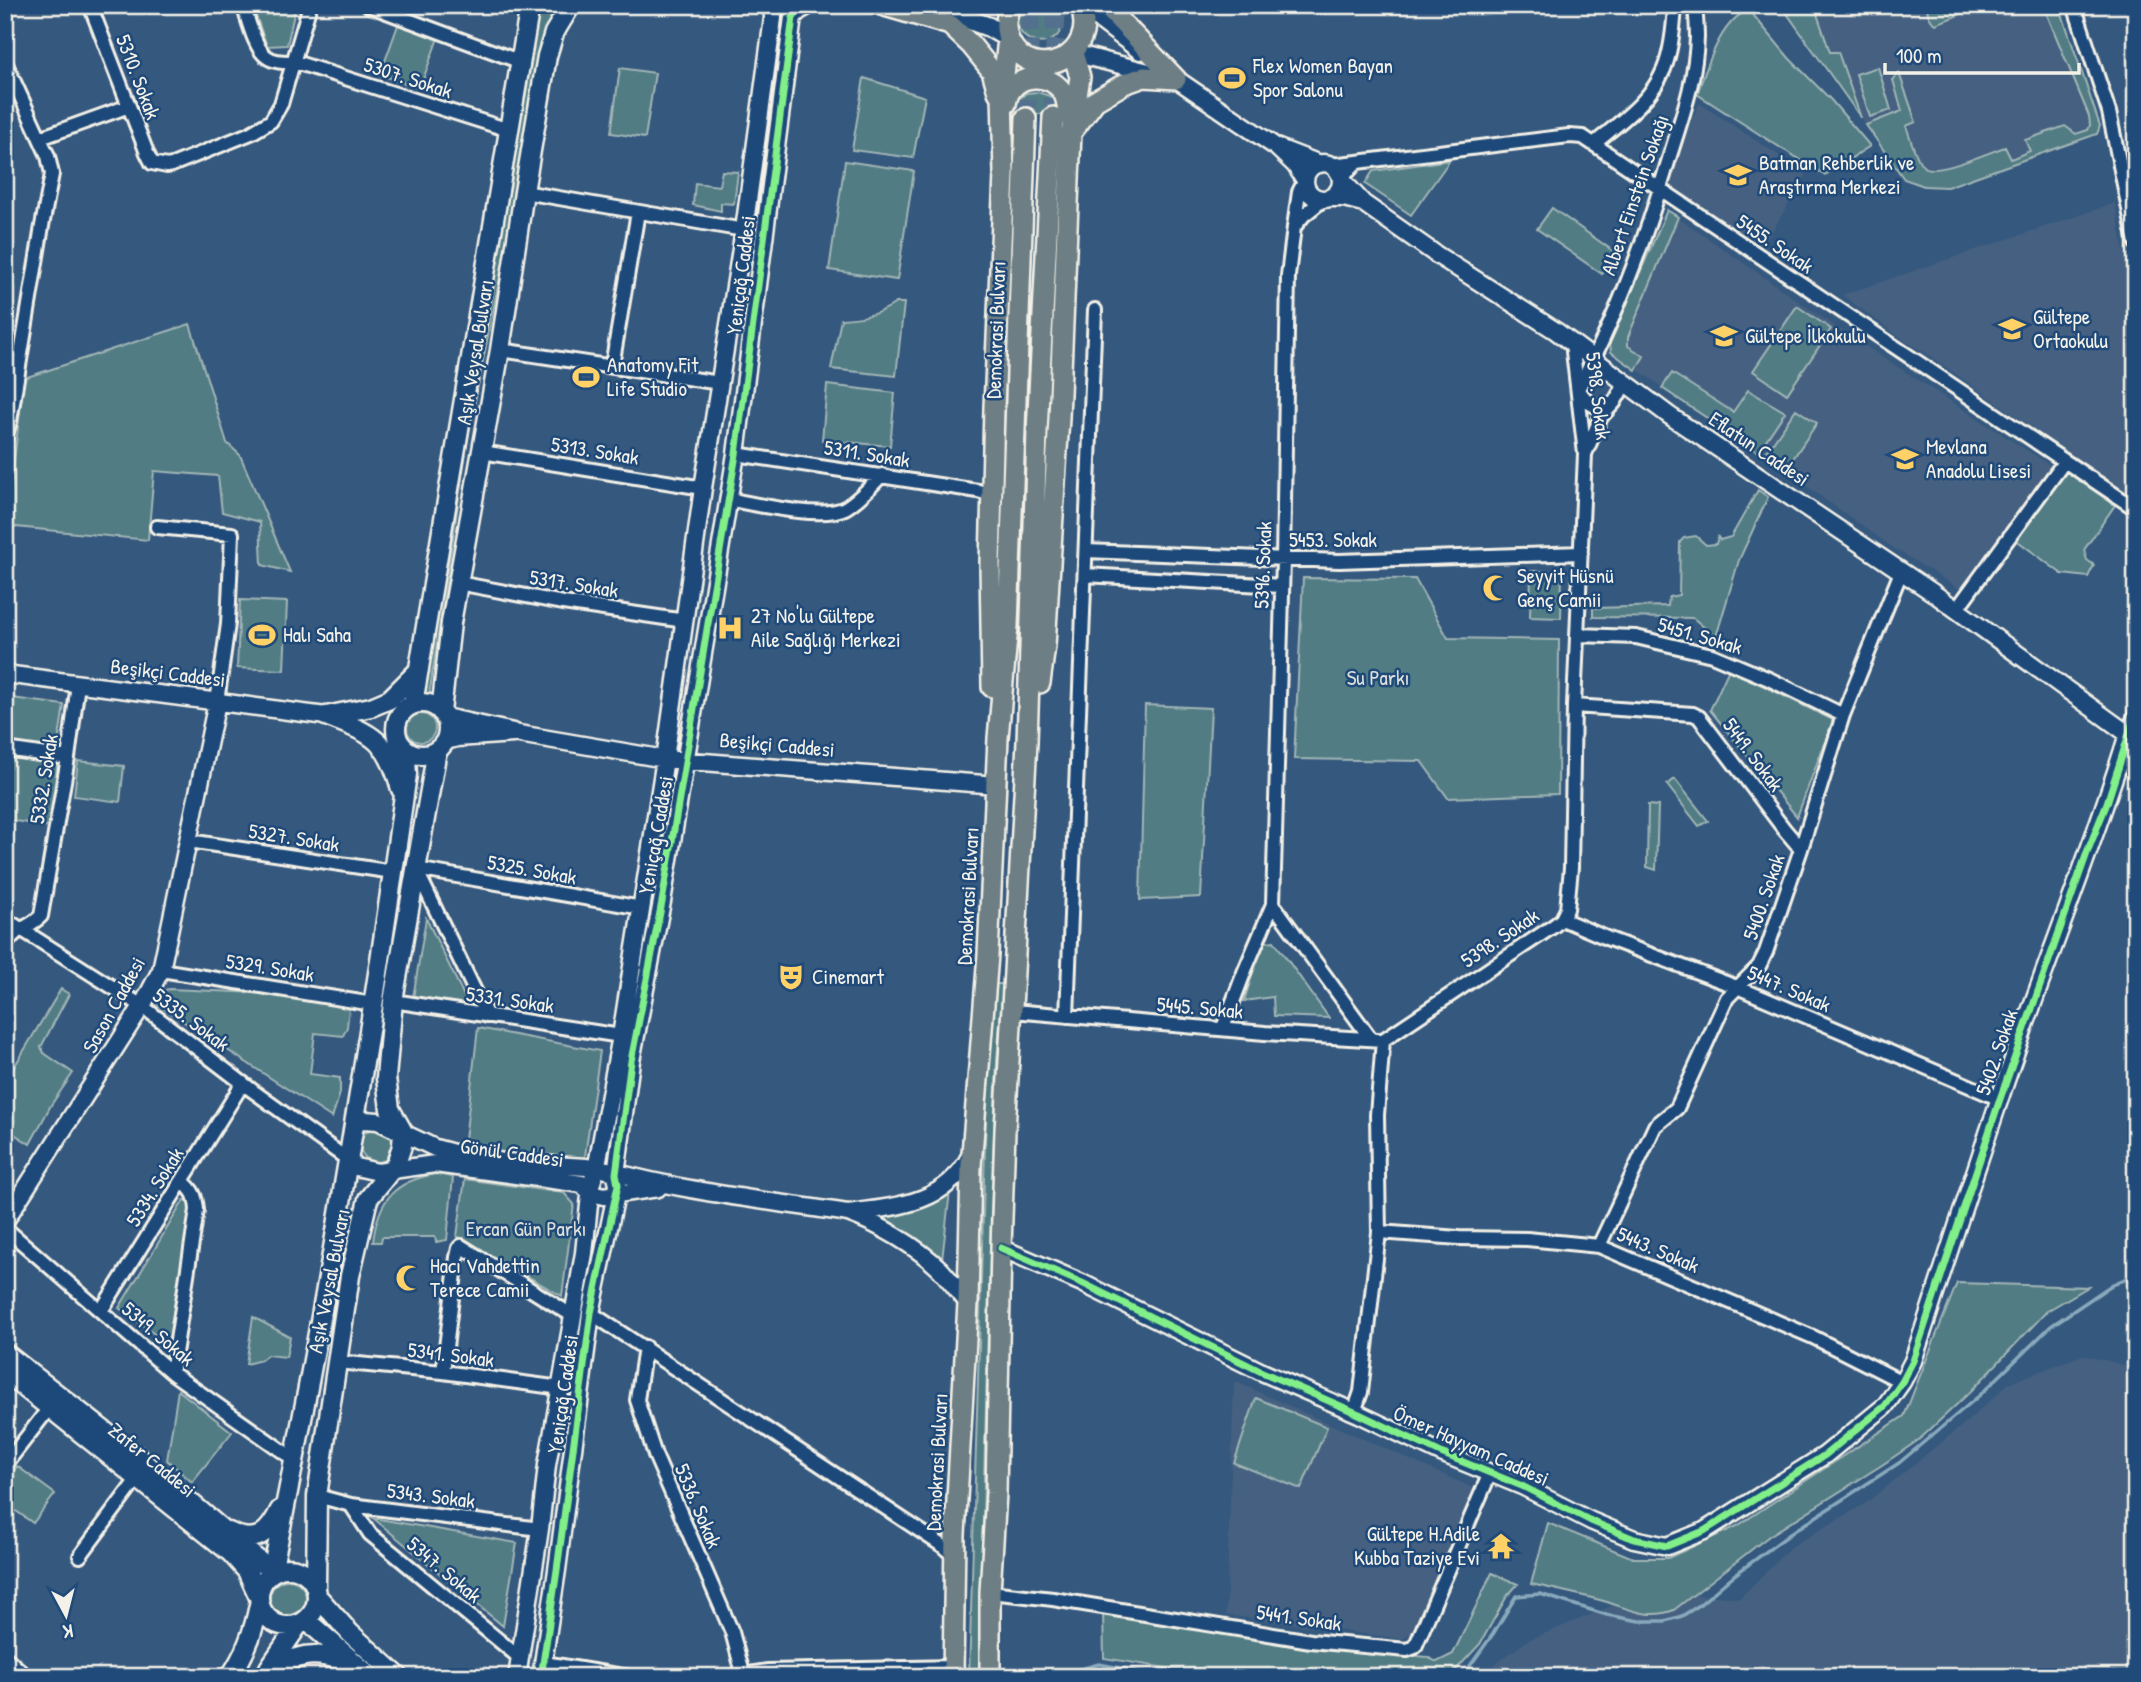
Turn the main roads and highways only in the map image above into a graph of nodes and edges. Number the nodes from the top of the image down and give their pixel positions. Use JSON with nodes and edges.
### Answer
{"nodes":[{"id":1,"x":530,"y":5,"type":"edge"},
{"id":2,"x":881,"y":5,"type":"edge"},
{"id":3,"x":921,"y":5,"type":"edge"},
{"id":4,"x":1011,"y":5,"type":"edge"},
{"id":5,"x":1105,"y":5,"type":"edge"},
{"id":6,"x":569,"y":6,"type":"edge"},
{"id":7,"x":1081,"y":6,"type":"edge"},
{"id":8,"x":1008,"y":38,"type":"junction"},
{"id":9,"x":1073,"y":53,"type":"junction"},
{"id":10,"x":1053,"y":117,"type":"tunnel mouth"},
{"id":11,"x":1026,"y":118,"type":"tunnel mouth"},
{"id":12,"x":1002,"y":120,"type":"junction"},
{"id":13,"x":1071,"y":133,"type":"junction"},
{"id":14,"x":419,"y":670,"type":"junction"},
{"id":15,"x":408,"y":708,"type":"junction"},
{"id":16,"x":443,"y":715,"type":"junction"},
{"id":17,"x":326,"y":716,"type":"junction"},
{"id":18,"x":396,"y":732,"type":"junction"},
{"id":19,"x":998,"y":738,"type":"junction"},
{"id":20,"x":1027,"y":742,"type":"junction"},
{"id":21,"x":442,"y":745,"type":"junction"},
{"id":22,"x":405,"y":749,"type":"junction"},
{"id":23,"x":403,"y":798,"type":"junction"},
{"id":24,"x":5,"y":1353,"type":"edge"},
{"id":25,"x":5,"y":1372,"type":"edge"},
{"id":26,"x":288,"y":1494,"type":"junction"},
{"id":27,"x":220,"y":1528,"type":"junction"},
{"id":28,"x":272,"y":1572,"type":"junction"},
{"id":29,"x":316,"y":1591,"type":"junction"},
{"id":30,"x":259,"y":1600,"type":"junction"},
{"id":31,"x":302,"y":1622,"type":"junction"},
{"id":32,"x":356,"y":1664,"type":"junction"},
{"id":33,"x":953,"y":1672,"type":"edge"},
{"id":34,"x":265,"y":1675,"type":"edge"},
{"id":35,"x":230,"y":1677,"type":"edge"},
{"id":36,"x":371,"y":1677,"type":"edge"},
{"id":37,"x":399,"y":1677,"type":"edge"},
{"id":38,"x":990,"y":1677,"type":"edge"}],
"edges":[{"from":1,"to":14,"type":"main road","name":"Aşık Veysal Bulvarı"},
{"from":2,"to":12,"type":"highway"},
{"from":3,"to":8,"type":"main road"},
{"from":4,"to":8,"type":"highway"},
{"from":5,"to":13,"type":"highway"},
{"from":6,"to":16,"type":"main road","name":"Aşık Veysal Bulvarı"},
{"from":7,"to":9,"type":"highway"},
{"from":8,"to":9,"type":"highway"},
{"from":8,"to":12,"type":"highway"},
{"from":9,"to":13,"type":"highway"},
{"from":10,"to":20,"type":"highway"},
{"from":11,"to":19,"type":"highway","name":"Demokrasi Bulvarı"},
{"from":12,"to":13,"type":"highway"},
{"from":12,"to":19,"type":"highway"},
{"from":13,"to":20,"type":"highway"},
{"from":14,"to":15,"type":"main road","name":"Aşık Veysal Bulvarı"},
{"from":14,"to":17,"type":"main road"},
{"from":15,"to":16,"type":"main road"},
{"from":15,"to":17,"type":"main road","name":"Beşikçi Caddesi"},
{"from":15,"to":18,"type":"main road","name":"Aşık Veysal Bulvarı"},
{"from":16,"to":21,"type":"main road","name":"Aşık Veysal Bulvarı"},
{"from":16,"to":21,"type":"main road","name":"Beşikçi Caddesi"},
{"from":17,"to":18,"type":"main road","name":"Beşikçi Caddesi"},
{"from":17,"to":23,"type":"main road"},
{"from":18,"to":22,"type":"main road","name":"Aşık Veysal Bulvarı"},
{"from":19,"to":33,"type":"highway","name":"Demokrasi Bulvarı"},
{"from":20,"to":38,"type":"highway"},
{"from":21,"to":22,"type":"main road"},
{"from":21,"to":29,"type":"main road","name":"Aşık Veysal Bulvarı"},
{"from":22,"to":23,"type":"main road","name":"Aşık Veysal Bulvarı"},
{"from":23,"to":26,"type":"main road","name":"Aşık Veysal Bulvarı"},
{"from":24,"to":27,"type":"main road"},
{"from":25,"to":30,"type":"main road","name":"Zafer Caddesi"},
{"from":26,"to":27,"type":"main road"},
{"from":26,"to":28,"type":"main road","name":"Aşık Veysal Bulvarı"},
{"from":27,"to":28,"type":"main road"},
{"from":28,"to":29,"type":"main road"},
{"from":28,"to":30,"type":"main road"},
{"from":29,"to":31,"type":"main road"},
{"from":29,"to":37,"type":"main road"},
{"from":30,"to":31,"type":"main road"},
{"from":30,"to":35,"type":"main road"},
{"from":31,"to":32,"type":"main road"},
{"from":31,"to":34,"type":"main road"},
{"from":32,"to":34,"type":"main road"},
{"from":32,"to":36,"type":"main road"}]}
